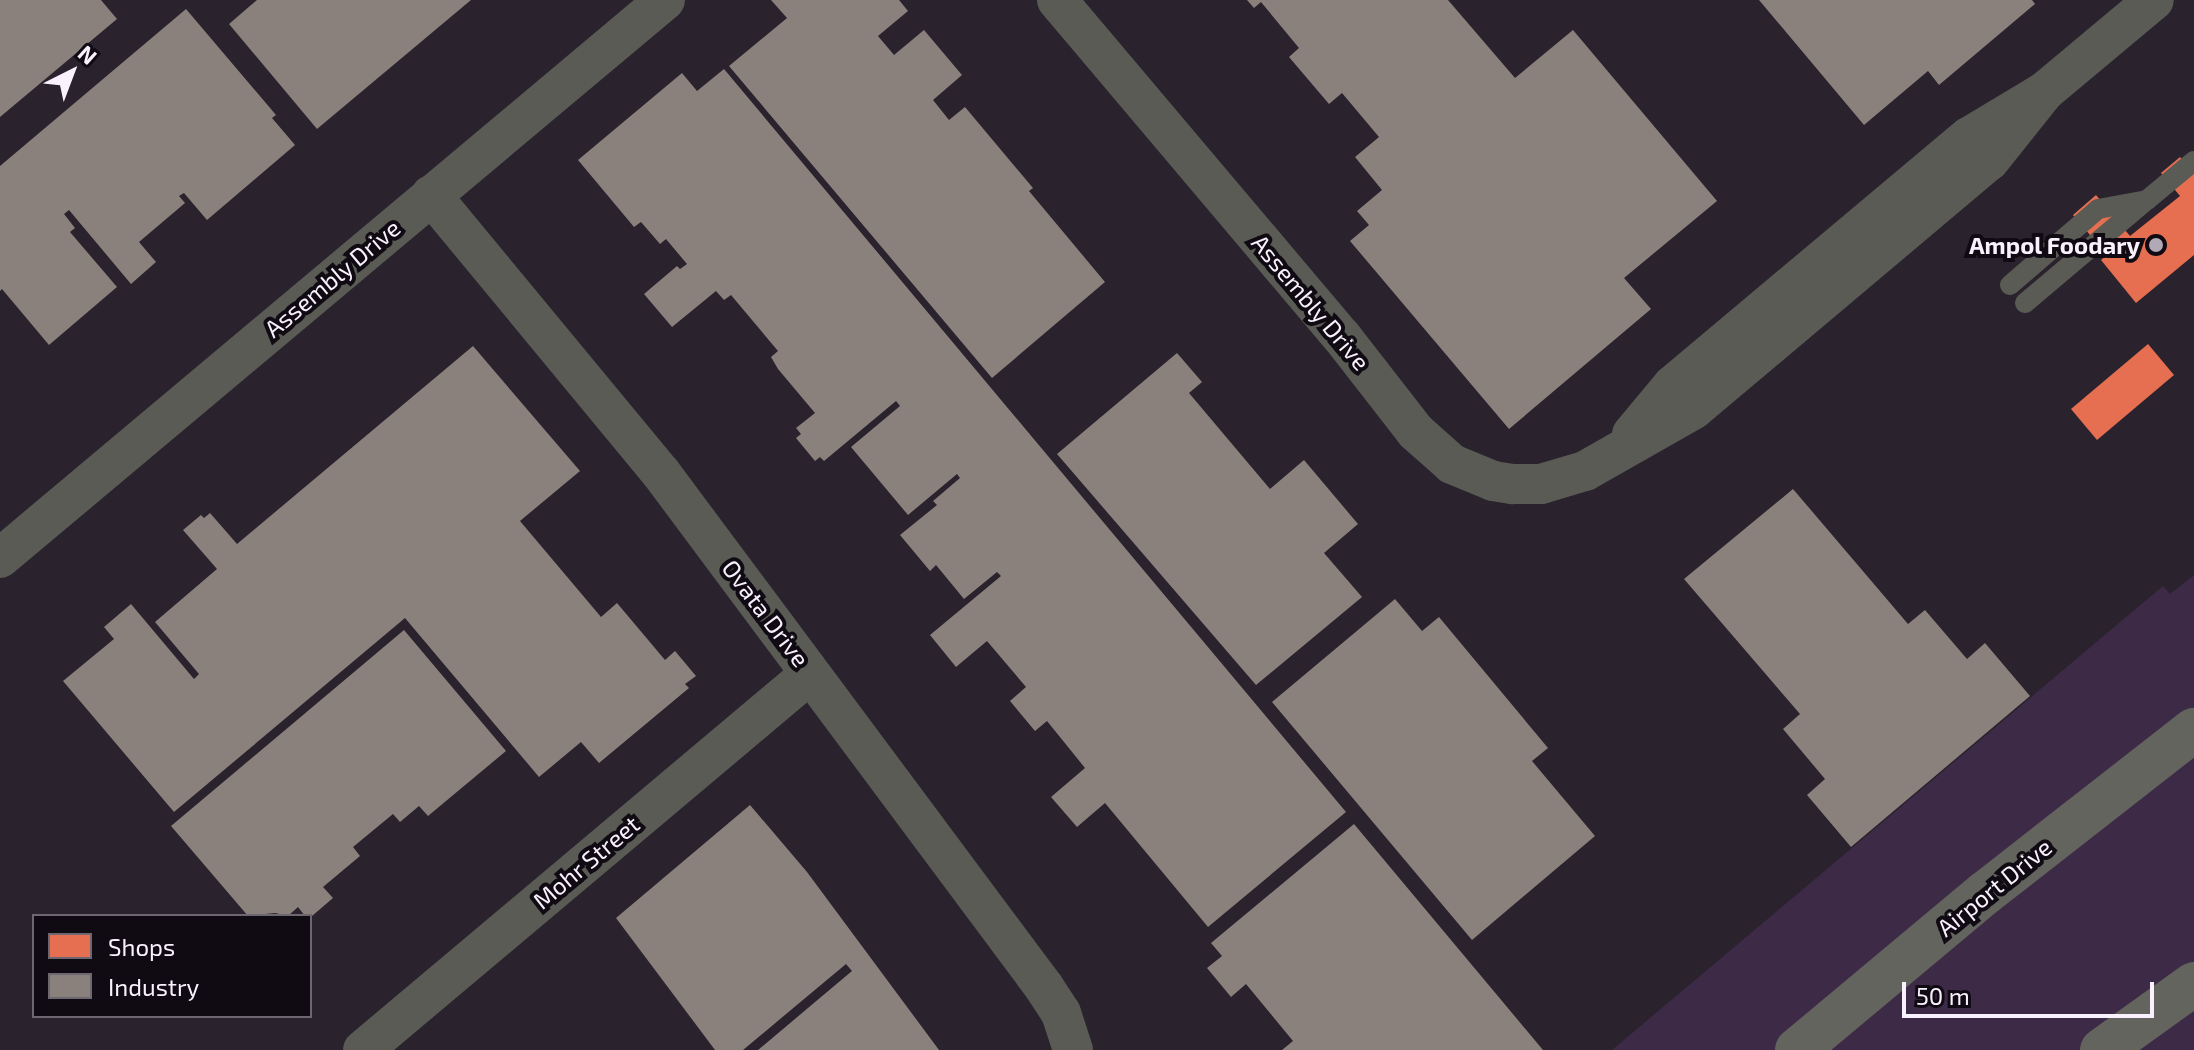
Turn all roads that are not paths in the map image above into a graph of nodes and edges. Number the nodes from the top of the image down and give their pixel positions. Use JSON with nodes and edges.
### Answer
{"nodes":[{"id":1,"x":665,"y":0,"type":"edge"},
{"id":2,"x":1057,"y":0,"type":"edge"},
{"id":3,"x":2154,"y":0,"type":"edge"},
{"id":4,"x":2194,"y":161,"type":"edge"},
{"id":5,"x":431,"y":195,"type":"junction"},
{"id":6,"x":2147,"y":200,"type":"junction"},
{"id":7,"x":2010,"y":285,"type":"dead end"},
{"id":8,"x":2025,"y":303,"type":"dead end"},
{"id":9,"x":0,"y":558,"type":"edge"},
{"id":10,"x":810,"y":674,"type":"junction"},
{"id":11,"x":2194,"y":730,"type":"edge"},
{"id":12,"x":2194,"y":984,"type":"edge"},
{"id":13,"x":363,"y":1050,"type":"edge"},
{"id":14,"x":1073,"y":1050,"type":"edge"},
{"id":15,"x":1797,"y":1050,"type":"edge"},
{"id":16,"x":2102,"y":1050,"type":"edge"}],
"edges":[{"from":1,"to":5,"type":"street","name":"Assembly Drive"},
{"from":2,"to":3,"type":"street","name":"Assembly Drive"},
{"from":4,"to":6,"type":"lane"},
{"from":5,"to":9,"type":"street","name":"Assembly Drive"},
{"from":5,"to":10,"type":"street","name":"Ovata Drive"},
{"from":6,"to":7,"type":"lane"},
{"from":6,"to":8,"type":"lane"},
{"from":10,"to":13,"type":"street","name":"Mohr Street"},
{"from":10,"to":14,"type":"street","name":"Ovata Drive"},
{"from":11,"to":15,"type":"main road","name":"Airport Drive"},
{"from":12,"to":16,"type":"main road"}]}
